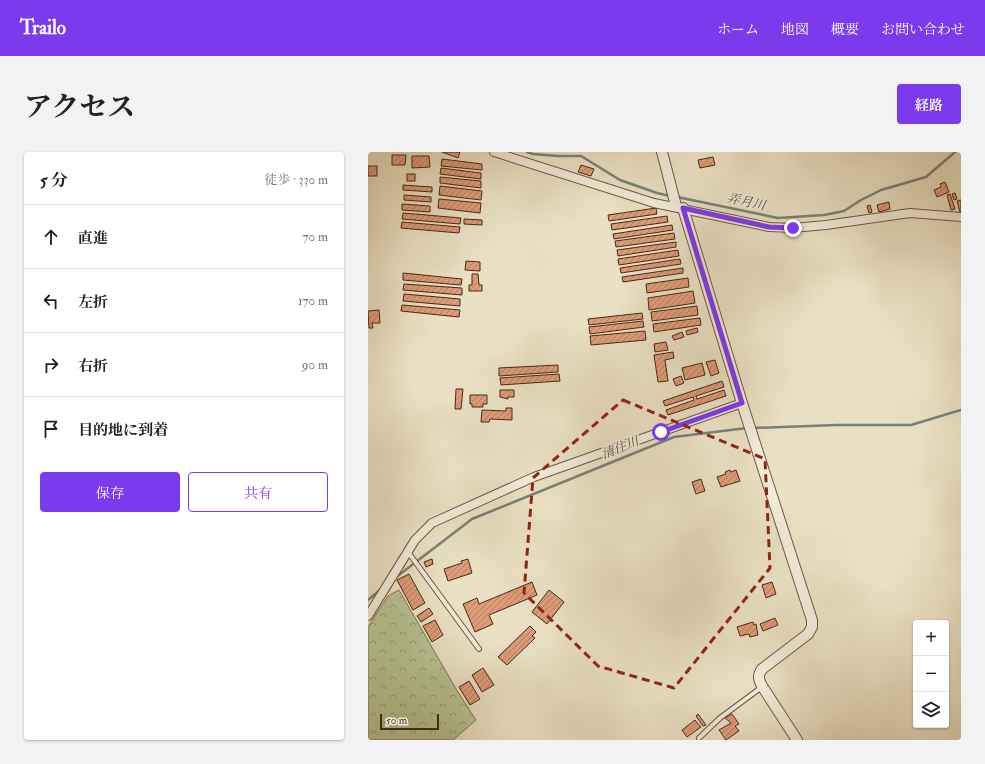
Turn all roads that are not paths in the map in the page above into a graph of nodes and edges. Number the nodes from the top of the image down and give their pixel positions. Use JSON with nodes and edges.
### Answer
{"nodes":[{"id":1,"x":494,"y":152,"type":"edge"},
{"id":2,"x":662,"y":152,"type":"edge"},
{"id":3,"x":680,"y":207,"type":"junction"},
{"id":4,"x":961,"y":217,"type":"edge"},
{"id":5,"x":742,"y":403,"type":"junction"},
{"id":6,"x":408,"y":552,"type":"junction"},
{"id":7,"x":368,"y":616,"type":"edge"},
{"id":8,"x":479,"y":649,"type":"dead end"},
{"id":9,"x":762,"y":686,"type":"junction"},
{"id":10,"x":700,"y":738,"type":"dead end"},
{"id":11,"x":797,"y":740,"type":"edge"}],
"edges":[{"from":1,"to":3,"type":"street"},
{"from":2,"to":3,"type":"street"},
{"from":3,"to":4,"type":"street"},
{"from":3,"to":5,"type":"street"},
{"from":5,"to":6,"type":"street"},
{"from":5,"to":9,"type":"street"},
{"from":6,"to":7,"type":"street"},
{"from":6,"to":8,"type":"lane"},
{"from":9,"to":10,"type":"lane"},
{"from":9,"to":11,"type":"street"}]}
